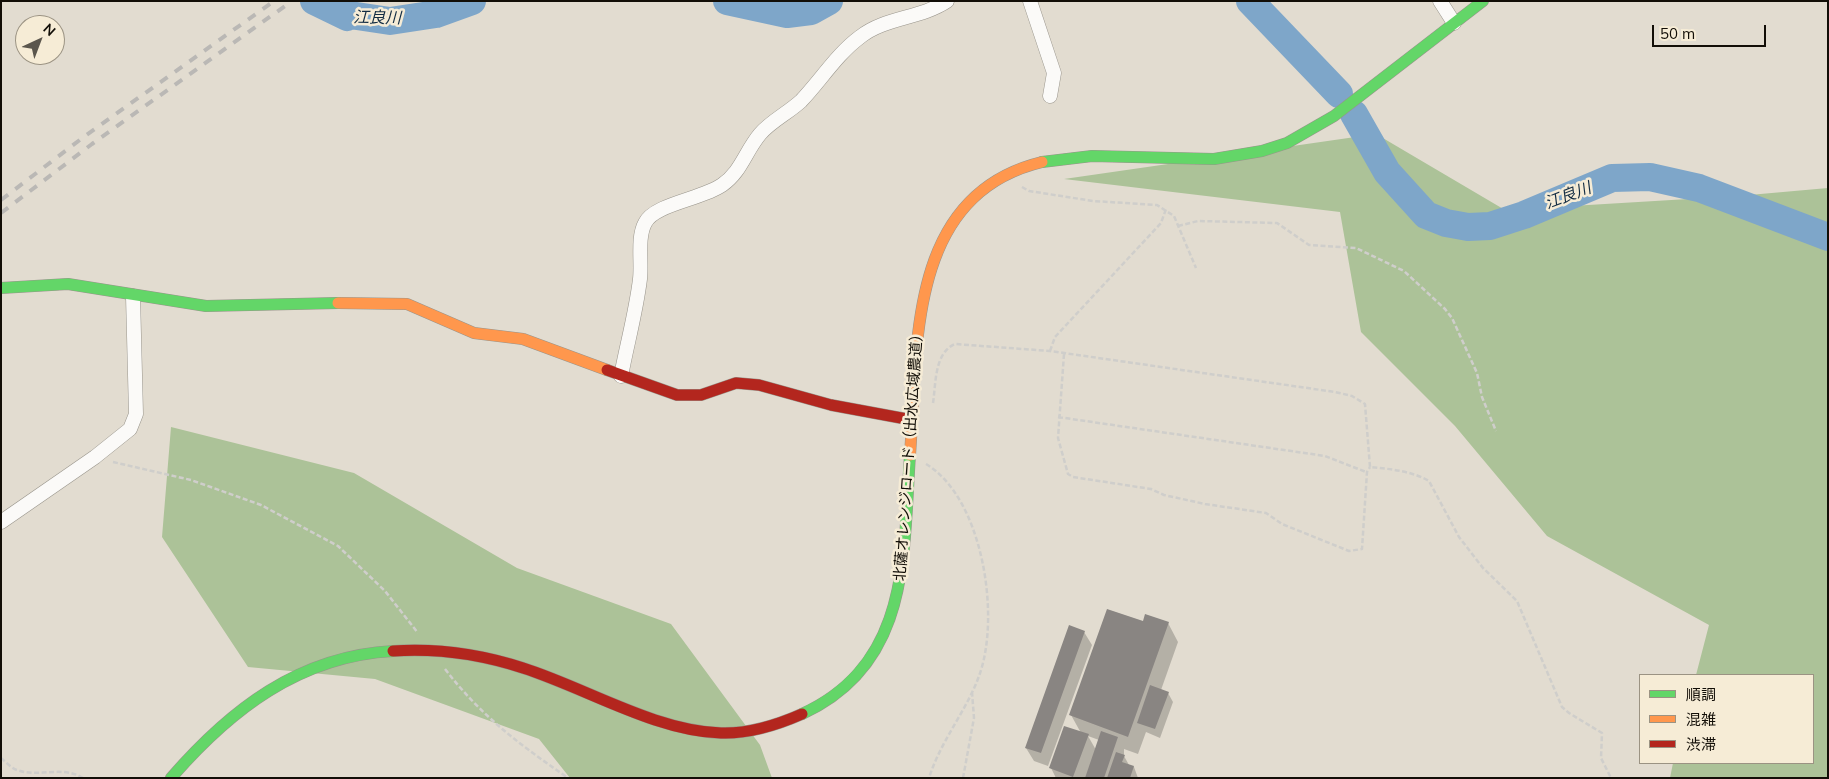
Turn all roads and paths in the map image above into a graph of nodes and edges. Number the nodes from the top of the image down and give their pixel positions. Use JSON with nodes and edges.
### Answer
{"nodes":[{"id":1,"x":947,"y":1,"type":"edge"},
{"id":2,"x":1030,"y":1,"type":"edge"},
{"id":3,"x":1440,"y":1,"type":"edge"},
{"id":4,"x":1483,"y":1,"type":"edge"},
{"id":5,"x":1454,"y":23,"type":"junction"},
{"id":6,"x":1050,"y":96,"type":"dead end"},
{"id":7,"x":1003,"y":177,"type":"junction"},
{"id":8,"x":1166,"y":209,"type":"junction"},
{"id":9,"x":1178,"y":226,"type":"junction"},
{"id":10,"x":1196,"y":268,"type":"dead end"},
{"id":11,"x":1,"y":288,"type":"edge"},
{"id":12,"x":132,"y":296,"type":"junction"},
{"id":13,"x":1050,"y":351,"type":"junction"},
{"id":14,"x":1064,"y":354,"type":"junction"},
{"id":15,"x":621,"y":376,"type":"junction"},
{"id":16,"x":932,"y":405,"type":"dead end"},
{"id":17,"x":1058,"y":417,"type":"junction"},
{"id":18,"x":912,"y":420,"type":"junction"},
{"id":19,"x":1496,"y":431,"type":"dead end"},
{"id":20,"x":910,"y":454,"type":"junction"},
{"id":21,"x":95,"y":457,"type":"junction"},
{"id":22,"x":1370,"y":466,"type":"junction"},
{"id":23,"x":1367,"y":472,"type":"junction"},
{"id":24,"x":1,"y":522,"type":"edge"},
{"id":25,"x":431,"y":650,"type":"junction"},
{"id":26,"x":972,"y":691,"type":"junction"},
{"id":27,"x":1,"y":758,"type":"edge"},
{"id":28,"x":83,"y":778,"type":"edge"},
{"id":29,"x":171,"y":778,"type":"edge"},
{"id":30,"x":568,"y":778,"type":"edge"},
{"id":31,"x":929,"y":778,"type":"edge"},
{"id":32,"x":963,"y":778,"type":"edge"},
{"id":33,"x":1611,"y":778,"type":"edge"}],
"edges":[{"from":1,"to":15,"type":"street"},
{"from":2,"to":6,"type":"street"},
{"from":3,"to":5,"type":"street"},
{"from":4,"to":5,"type":"street","name":"北薩オレンジロード（出水広域農道）"},
{"from":5,"to":7,"type":"street","name":"北薩オレンジロード（出水広域農道）"},
{"from":7,"to":8,"type":"path"},
{"from":7,"to":18,"type":"street","name":"北薩オレンジロード（出水広域農道）"},
{"from":8,"to":9,"type":"path"},
{"from":8,"to":13,"type":"path"},
{"from":9,"to":10,"type":"path"},
{"from":9,"to":19,"type":"path"},
{"from":11,"to":12,"type":"street"},
{"from":12,"to":15,"type":"street"},
{"from":12,"to":21,"type":"street"},
{"from":13,"to":14,"type":"path"},
{"from":13,"to":16,"type":"path"},
{"from":14,"to":17,"type":"path"},
{"from":14,"to":22,"type":"path"},
{"from":15,"to":18,"type":"street"},
{"from":17,"to":23,"type":"path"},
{"from":17,"to":23,"type":"path"},
{"from":18,"to":20,"type":"street","name":"北薩オレンジロード（出水広域農道）"},
{"from":20,"to":25,"type":"street","name":"北薩オレンジロード（出水広域農道）"},
{"from":20,"to":26,"type":"path"},
{"from":21,"to":24,"type":"street"},
{"from":21,"to":25,"type":"path"},
{"from":22,"to":23,"type":"path"},
{"from":22,"to":33,"type":"path"},
{"from":25,"to":29,"type":"street","name":"北薩オレンジロード（出水広域農道）"},
{"from":25,"to":30,"type":"path"},
{"from":26,"to":31,"type":"path"},
{"from":26,"to":32,"type":"path"},
{"from":27,"to":28,"type":"path"}]}
